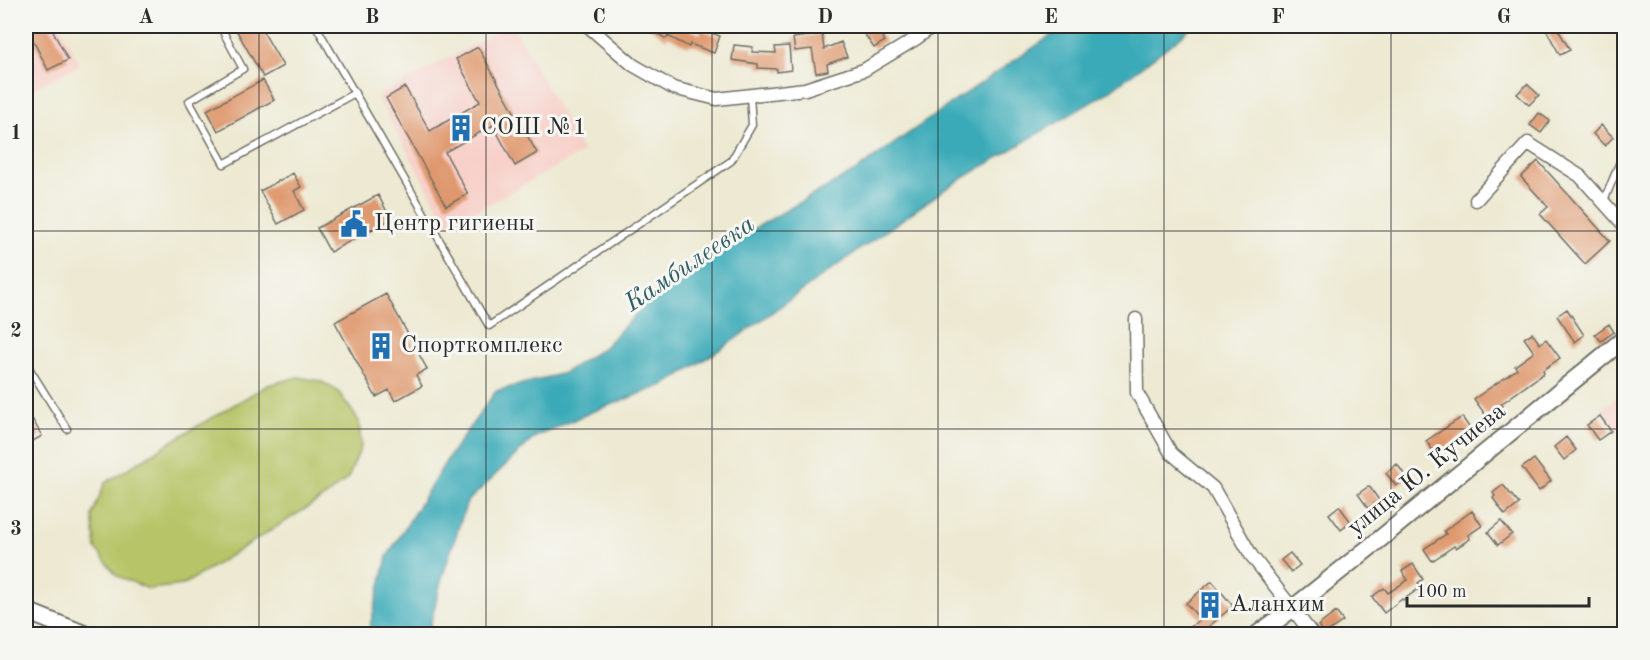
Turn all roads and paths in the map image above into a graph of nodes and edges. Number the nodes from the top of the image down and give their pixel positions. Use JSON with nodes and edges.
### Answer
{"nodes":[{"id":1,"x":220,"y":26,"type":"edge"},
{"id":2,"x":316,"y":26,"type":"edge"},
{"id":3,"x":588,"y":26,"type":"edge"},
{"id":4,"x":933,"y":26,"type":"edge"},
{"id":5,"x":355,"y":93,"type":"junction"},
{"id":6,"x":750,"y":95,"type":"junction"},
{"id":7,"x":1624,"y":152,"type":"edge"},
{"id":8,"x":1476,"y":201,"type":"dead end"},
{"id":9,"x":1603,"y":201,"type":"junction"},
{"id":10,"x":1624,"y":225,"type":"edge"},
{"id":11,"x":1136,"y":320,"type":"dead end"},
{"id":12,"x":1624,"y":339,"type":"edge"},
{"id":13,"x":26,"y":363,"type":"edge"},
{"id":14,"x":67,"y":429,"type":"dead end"},
{"id":15,"x":1293,"y":609,"type":"junction"},
{"id":16,"x":26,"y":611,"type":"edge"},
{"id":17,"x":84,"y":634,"type":"edge"},
{"id":18,"x":1258,"y":634,"type":"edge"},
{"id":19,"x":1312,"y":634,"type":"edge"}],
"edges":[{"from":1,"to":5,"type":"lane"},
{"from":2,"to":5,"type":"lane"},
{"from":3,"to":6,"type":"street"},
{"from":4,"to":6,"type":"street"},
{"from":5,"to":6,"type":"lane"},
{"from":7,"to":9,"type":"lane"},
{"from":8,"to":9,"type":"street"},
{"from":9,"to":10,"type":"street"},
{"from":11,"to":15,"type":"street"},
{"from":12,"to":15,"type":"street","name":"улица Ю. Кучиева"},
{"from":13,"to":14,"type":"lane"},
{"from":15,"to":18,"type":"street","name":"улица Ю. Кучиева"},
{"from":15,"to":19,"type":"street"},
{"from":16,"to":17,"type":"street"}]}
